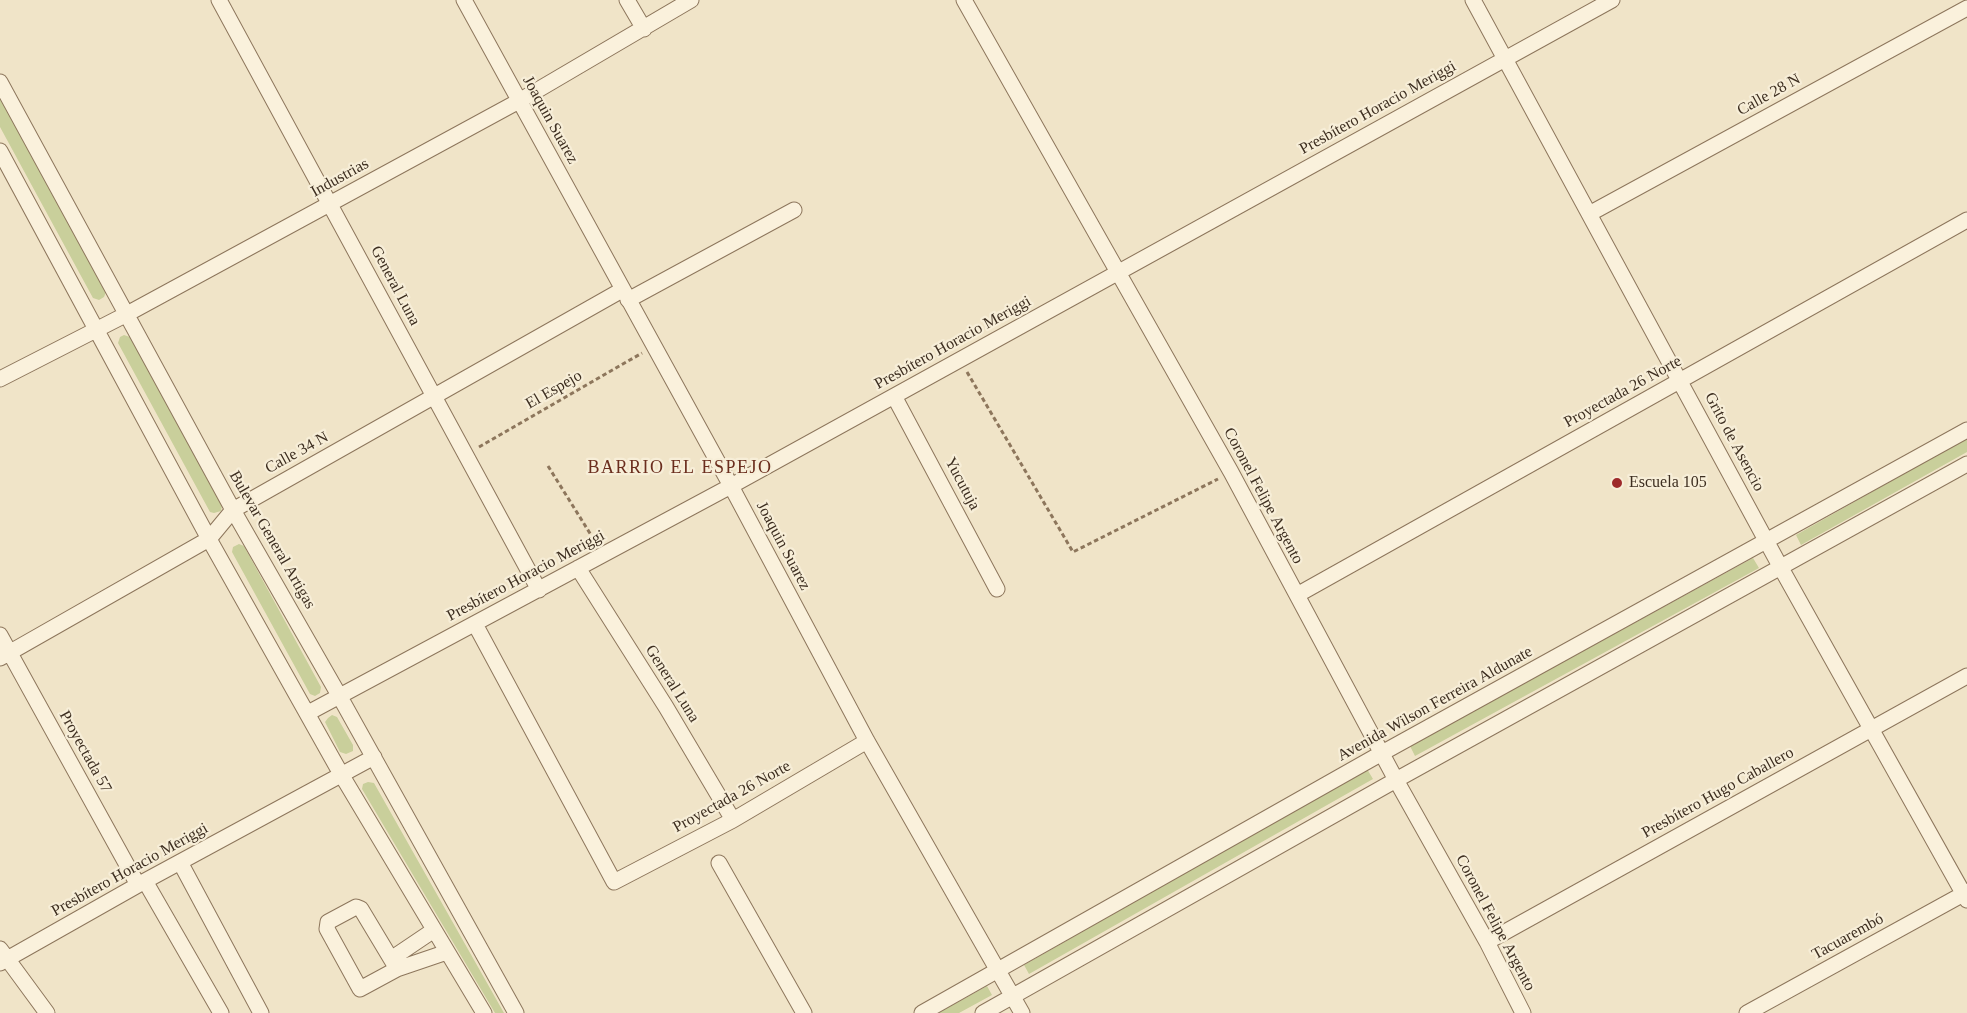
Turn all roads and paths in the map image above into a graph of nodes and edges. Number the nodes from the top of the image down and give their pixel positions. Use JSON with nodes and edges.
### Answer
{"nodes":[{"id":1,"x":219,"y":0,"type":"edge"},
{"id":2,"x":464,"y":0,"type":"edge"},
{"id":3,"x":627,"y":0,"type":"edge"},
{"id":4,"x":691,"y":0,"type":"edge"},
{"id":5,"x":964,"y":0,"type":"edge"},
{"id":6,"x":1473,"y":0,"type":"edge"},
{"id":7,"x":1612,"y":0,"type":"edge"},
{"id":8,"x":1967,"y":8,"type":"edge"},
{"id":9,"x":644,"y":29,"type":"junction"},
{"id":10,"x":1504,"y":59,"type":"junction"},
{"id":11,"x":0,"y":82,"type":"edge"},
{"id":12,"x":519,"y":101,"type":"junction"},
{"id":13,"x":0,"y":151,"type":"edge"},
{"id":14,"x":330,"y":204,"type":"junction"},
{"id":15,"x":794,"y":210,"type":"dead end"},
{"id":16,"x":1589,"y":214,"type":"junction"},
{"id":17,"x":1967,"y":220,"type":"edge"},
{"id":18,"x":1119,"y":273,"type":"junction"},
{"id":19,"x":625,"y":295,"type":"junction"},
{"id":20,"x":127,"y":314,"type":"junction"},
{"id":21,"x":97,"y":329,"type":"junction"},
{"id":22,"x":654,"y":346,"type":"junction"},
{"id":23,"x":960,"y":360,"type":"junction"},
{"id":24,"x":0,"y":379,"type":"edge"},
{"id":25,"x":1680,"y":380,"type":"junction"},
{"id":26,"x":434,"y":396,"type":"junction"},
{"id":27,"x":894,"y":396,"type":"junction"},
{"id":28,"x":1967,"y":430,"type":"edge"},
{"id":29,"x":466,"y":455,"type":"junction"},
{"id":30,"x":1967,"y":464,"type":"edge"},
{"id":31,"x":548,"y":466,"type":"dead end"},
{"id":32,"x":1231,"y":472,"type":"junction"},
{"id":33,"x":731,"y":486,"type":"junction"},
{"id":34,"x":233,"y":510,"type":"junction"},
{"id":35,"x":210,"y":539,"type":"junction"},
{"id":36,"x":1767,"y":542,"type":"junction"},
{"id":37,"x":603,"y":555,"type":"junction"},
{"id":38,"x":578,"y":568,"type":"junction"},
{"id":39,"x":1781,"y":568,"type":"junction"},
{"id":40,"x":997,"y":589,"type":"dead end"},
{"id":41,"x":539,"y":590,"type":"junction"},
{"id":42,"x":1297,"y":595,"type":"junction"},
{"id":43,"x":475,"y":624,"type":"junction"},
{"id":44,"x":0,"y":635,"type":"edge"},
{"id":45,"x":5,"y":655,"type":"edge"},
{"id":46,"x":1967,"y":676,"type":"edge"},
{"id":47,"x":340,"y":697,"type":"junction"},
{"id":48,"x":308,"y":713,"type":"junction"},
{"id":49,"x":1871,"y":729,"type":"junction"},
{"id":50,"x":867,"y":741,"type":"junction"},
{"id":51,"x":1382,"y":753,"type":"junction"},
{"id":52,"x":374,"y":757,"type":"junction"},
{"id":53,"x":341,"y":774,"type":"junction"},
{"id":54,"x":1396,"y":780,"type":"junction"},
{"id":55,"x":733,"y":820,"type":"junction"},
{"id":56,"x":180,"y":862,"type":"junction"},
{"id":57,"x":719,"y":863,"type":"dead end"},
{"id":58,"x":141,"y":883,"type":"junction"},
{"id":59,"x":1966,"y":895,"type":"edge"},
{"id":60,"x":434,"y":930,"type":"junction"},
{"id":61,"x":1487,"y":942,"type":"junction"},
{"id":62,"x":447,"y":951,"type":"junction"},
{"id":63,"x":2,"y":957,"type":"edge"},
{"id":64,"x":394,"y":964,"type":"junction"},
{"id":65,"x":998,"y":970,"type":"junction"},
{"id":66,"x":1012,"y":997,"type":"junction"},
{"id":67,"x":47,"y":1013,"type":"edge"},
{"id":68,"x":221,"y":1013,"type":"edge"},
{"id":69,"x":261,"y":1013,"type":"edge"},
{"id":70,"x":484,"y":1013,"type":"edge"},
{"id":71,"x":516,"y":1013,"type":"edge"},
{"id":72,"x":804,"y":1013,"type":"edge"},
{"id":73,"x":922,"y":1013,"type":"edge"},
{"id":74,"x":983,"y":1013,"type":"edge"},
{"id":75,"x":1022,"y":1013,"type":"edge"},
{"id":76,"x":1523,"y":1013,"type":"edge"},
{"id":77,"x":1747,"y":1013,"type":"edge"}],
"edges":[{"from":1,"to":14,"type":"street","name":"General Luna"},
{"from":2,"to":12,"type":"street","name":"Joaquin Suarez"},
{"from":3,"to":9,"type":"street"},
{"from":4,"to":9,"type":"street","name":"Industrias"},
{"from":5,"to":18,"type":"street","name":"Coronel Felipe Argento"},
{"from":6,"to":10,"type":"street","name":"Grito de Asencio"},
{"from":7,"to":10,"type":"street","name":"Presbítero Horacio Meriggi"},
{"from":8,"to":16,"type":"street","name":"Calle 28 N"},
{"from":9,"to":12,"type":"street","name":"Industrias"},
{"from":10,"to":16,"type":"street","name":"Grito de Asencio"},
{"from":10,"to":18,"type":"street","name":"Presbítero Horacio Meriggi"},
{"from":11,"to":20,"type":"street","name":"Bulevar General Artigas"},
{"from":12,"to":14,"type":"street","name":"Industrias"},
{"from":12,"to":19,"type":"street","name":"Joaquin Suarez"},
{"from":13,"to":21,"type":"street"},
{"from":14,"to":20,"type":"street","name":"Industrias"},
{"from":14,"to":26,"type":"street","name":"General Luna"},
{"from":15,"to":19,"type":"street","name":"Calle 34 N"},
{"from":16,"to":25,"type":"street","name":"Grito de Asencio"},
{"from":17,"to":25,"type":"street","name":"Proyectada 26 Norte"},
{"from":18,"to":23,"type":"street","name":"Presbítero Horacio Meriggi"},
{"from":18,"to":32,"type":"street","name":"Coronel Felipe Argento"},
{"from":19,"to":22,"type":"street","name":"Joaquin Suarez"},
{"from":19,"to":26,"type":"street","name":"Calle 34 N"},
{"from":20,"to":21,"type":"street","name":"Industrias"},
{"from":20,"to":34,"type":"street","name":"Bulevar General Artigas"},
{"from":21,"to":24,"type":"street","name":"Industrias"},
{"from":21,"to":35,"type":"street"},
{"from":22,"to":29,"type":"path","name":"El Espejo"},
{"from":22,"to":33,"type":"street","name":"Joaquin Suarez"},
{"from":23,"to":27,"type":"street","name":"Presbítero Horacio Meriggi"},
{"from":23,"to":32,"type":"path"},
{"from":25,"to":36,"type":"street","name":"Grito de Asencio"},
{"from":25,"to":42,"type":"street","name":"Proyectada 26 Norte"},
{"from":26,"to":29,"type":"street","name":"General Luna"},
{"from":26,"to":34,"type":"street","name":"Calle 34 N"},
{"from":27,"to":33,"type":"street","name":"Presbítero Horacio Meriggi"},
{"from":27,"to":40,"type":"street","name":"Yucutuja"},
{"from":28,"to":36,"type":"street","name":"Avenida Wilson Ferreira Aldunate"},
{"from":29,"to":41,"type":"street","name":"General Luna"},
{"from":30,"to":39,"type":"street"},
{"from":31,"to":37,"type":"path"},
{"from":32,"to":42,"type":"street","name":"Coronel Felipe Argento"},
{"from":33,"to":37,"type":"street","name":"Presbítero Horacio Meriggi"},
{"from":33,"to":50,"type":"street","name":"Joaquin Suarez"},
{"from":34,"to":35,"type":"street","name":"Calle 34 N"},
{"from":34,"to":47,"type":"street","name":"Bulevar General Artigas"},
{"from":35,"to":45,"type":"street","name":"Calle 34 N"},
{"from":35,"to":48,"type":"street"},
{"from":36,"to":39,"type":"street","name":"Grito de Asencio"},
{"from":36,"to":51,"type":"street","name":"Avenida Wilson Ferreira Aldunate"},
{"from":37,"to":38,"type":"street","name":"Presbítero Horacio Meriggi"},
{"from":38,"to":41,"type":"street","name":"Presbítero Horacio Meriggi"},
{"from":38,"to":55,"type":"street","name":"General Luna"},
{"from":39,"to":49,"type":"street","name":"Grito de Asencio"},
{"from":39,"to":54,"type":"street"},
{"from":41,"to":43,"type":"street","name":"Presbítero Horacio Meriggi"},
{"from":42,"to":51,"type":"street","name":"Coronel Felipe Argento"},
{"from":43,"to":47,"type":"street","name":"Presbítero Horacio Meriggi"},
{"from":43,"to":55,"type":"street","name":"Proyectada 26 Norte"},
{"from":44,"to":45,"type":"street","name":"Proyectada 57"},
{"from":45,"to":58,"type":"street","name":"Proyectada 57"},
{"from":46,"to":49,"type":"street","name":"Presbítero Hugo Caballero"},
{"from":47,"to":48,"type":"street","name":"Presbítero Horacio Meriggi"},
{"from":47,"to":52,"type":"street","name":"Bulevar General Artigas"},
{"from":48,"to":53,"type":"street"},
{"from":49,"to":59,"type":"street","name":"Grito de Asencio"},
{"from":49,"to":61,"type":"street","name":"Presbítero Hugo Caballero"},
{"from":50,"to":55,"type":"street","name":"Proyectada 26 Norte"},
{"from":50,"to":65,"type":"street","name":"Joaquin Suarez"},
{"from":51,"to":54,"type":"street","name":"Coronel Felipe Argento"},
{"from":51,"to":65,"type":"street","name":"Avenida Wilson Ferreira Aldunate"},
{"from":52,"to":53,"type":"street","name":"Presbítero Horacio Meriggi"},
{"from":52,"to":71,"type":"street","name":"Bulevar General Artigas"},
{"from":53,"to":56,"type":"street","name":"Presbítero Horacio Meriggi"},
{"from":53,"to":60,"type":"street"},
{"from":54,"to":61,"type":"street","name":"Coronel Felipe Argento"},
{"from":54,"to":66,"type":"street"},
{"from":56,"to":58,"type":"street","name":"Presbítero Horacio Meriggi"},
{"from":56,"to":69,"type":"street"},
{"from":57,"to":72,"type":"street"},
{"from":58,"to":63,"type":"street","name":"Presbítero Horacio Meriggi"},
{"from":58,"to":68,"type":"street","name":"Proyectada 57"},
{"from":59,"to":77,"type":"street","name":"Tacuarembó"},
{"from":60,"to":62,"type":"street"},
{"from":60,"to":64,"type":"street"},
{"from":61,"to":76,"type":"street","name":"Coronel Felipe Argento"},
{"from":62,"to":64,"type":"street"},
{"from":62,"to":70,"type":"street"},
{"from":63,"to":67,"type":"street"},
{"from":64,"to":64,"type":"street"},
{"from":65,"to":66,"type":"street","name":"Joaquin Suarez"},
{"from":65,"to":73,"type":"street","name":"Avenida Wilson Ferreira Aldunate"},
{"from":66,"to":74,"type":"street"},
{"from":66,"to":75,"type":"street","name":"Joaquin Suarez"}]}
